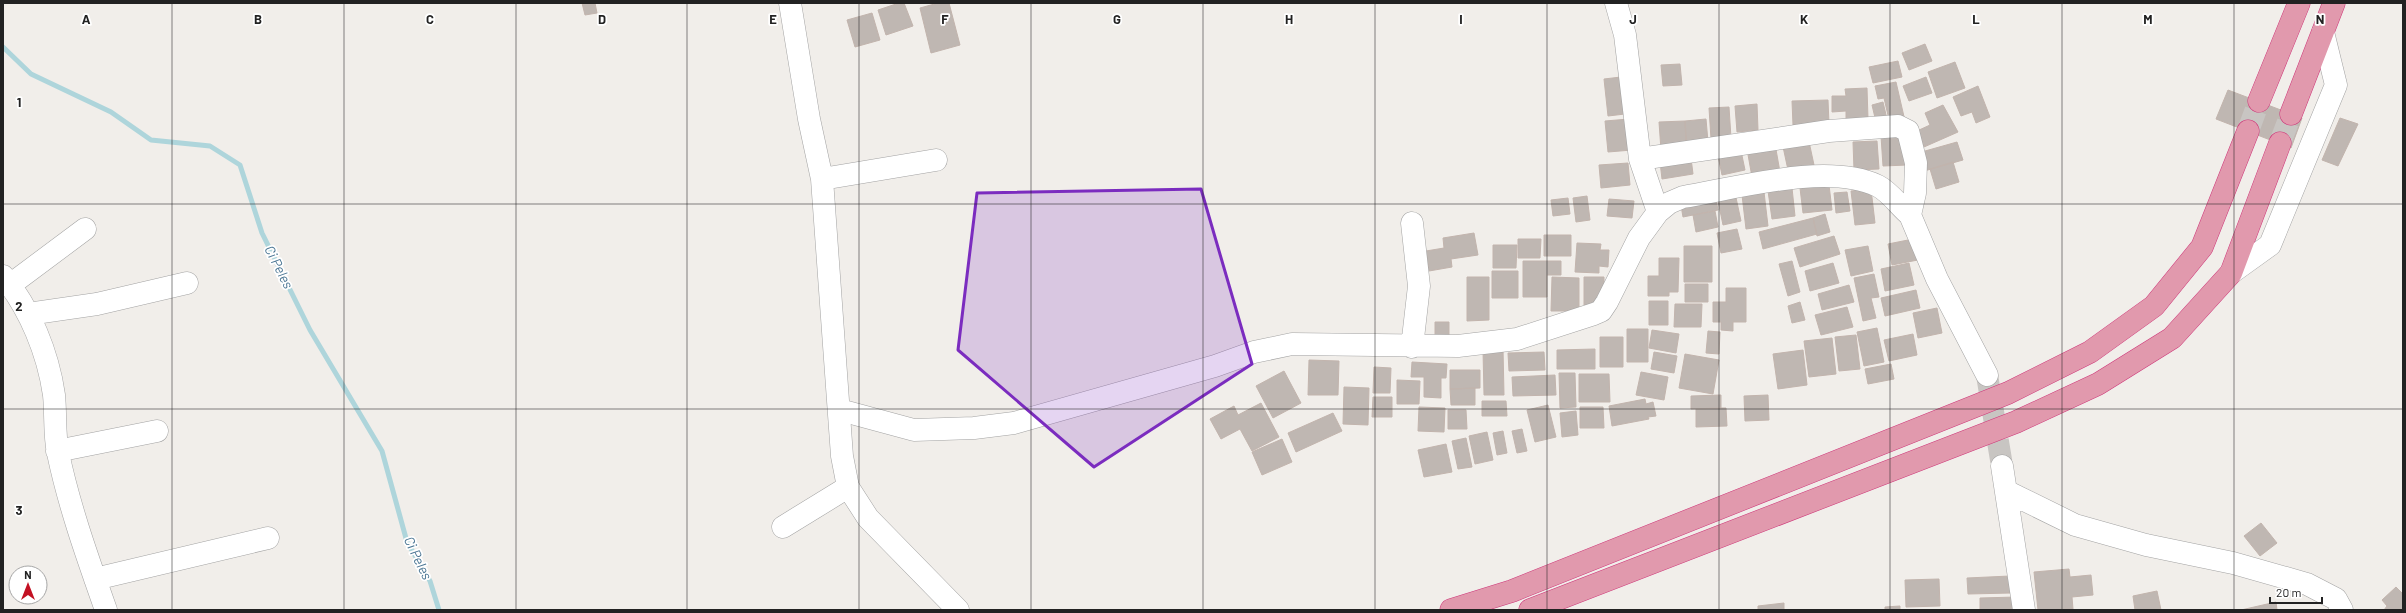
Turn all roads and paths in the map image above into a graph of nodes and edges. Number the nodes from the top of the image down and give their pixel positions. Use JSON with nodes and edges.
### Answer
{"nodes":[{"id":1,"x":790,"y":3,"type":"edge"},
{"id":2,"x":1616,"y":3,"type":"edge"},
{"id":3,"x":2299,"y":3,"type":"edge"},
{"id":4,"x":2334,"y":3,"type":"edge"},
{"id":5,"x":2323,"y":32,"type":"junction"},
{"id":6,"x":2259,"y":102,"type":"tunnel mouth"},
{"id":7,"x":2291,"y":114,"type":"tunnel mouth"},
{"id":8,"x":2248,"y":131,"type":"tunnel mouth"},
{"id":9,"x":2280,"y":144,"type":"tunnel mouth"},
{"id":10,"x":1640,"y":159,"type":"junction"},
{"id":11,"x":936,"y":160,"type":"dead end"},
{"id":12,"x":822,"y":179,"type":"junction"},
{"id":13,"x":1658,"y":212,"type":"junction"},
{"id":14,"x":1910,"y":215,"type":"junction"},
{"id":15,"x":1412,"y":223,"type":"dead end"},
{"id":16,"x":85,"y":229,"type":"dead end"},
{"id":17,"x":2231,"y":273,"type":"junction"},
{"id":18,"x":6,"y":281,"type":"edge"},
{"id":19,"x":186,"y":283,"type":"dead end"},
{"id":20,"x":28,"y":314,"type":"junction"},
{"id":21,"x":1412,"y":347,"type":"junction"},
{"id":22,"x":1987,"y":375,"type":"tunnel mouth"},
{"id":23,"x":840,"y":410,"type":"junction"},
{"id":24,"x":157,"y":431,"type":"dead end"},
{"id":25,"x":57,"y":451,"type":"junction"},
{"id":26,"x":2002,"y":466,"type":"tunnel mouth"},
{"id":27,"x":848,"y":487,"type":"junction"},
{"id":28,"x":2006,"y":491,"type":"junction"},
{"id":29,"x":783,"y":527,"type":"dead end"},
{"id":30,"x":268,"y":538,"type":"dead end"},
{"id":31,"x":95,"y":579,"type":"junction"},
{"id":32,"x":106,"y":610,"type":"edge"},
{"id":33,"x":958,"y":610,"type":"edge"},
{"id":34,"x":1451,"y":610,"type":"edge"},
{"id":35,"x":1530,"y":610,"type":"edge"},
{"id":36,"x":2024,"y":610,"type":"edge"},
{"id":37,"x":2342,"y":610,"type":"edge"}],
"edges":[{"from":1,"to":12,"type":"street"},
{"from":2,"to":10,"type":"street"},
{"from":3,"to":6,"type":"highway"},
{"from":4,"to":5,"type":"highway"},
{"from":5,"to":7,"type":"highway"},
{"from":5,"to":17,"type":"street"},
{"from":8,"to":34,"type":"highway"},
{"from":9,"to":17,"type":"highway"},
{"from":10,"to":13,"type":"street"},
{"from":10,"to":14,"type":"street"},
{"from":11,"to":12,"type":"street"},
{"from":12,"to":23,"type":"street"},
{"from":13,"to":14,"type":"street"},
{"from":13,"to":21,"type":"street"},
{"from":14,"to":22,"type":"street"},
{"from":15,"to":21,"type":"street"},
{"from":16,"to":18,"type":"street"},
{"from":17,"to":35,"type":"highway"},
{"from":18,"to":20,"type":"street"},
{"from":19,"to":20,"type":"street"},
{"from":20,"to":25,"type":"street"},
{"from":21,"to":23,"type":"street"},
{"from":23,"to":27,"type":"street"},
{"from":24,"to":25,"type":"street"},
{"from":25,"to":31,"type":"street"},
{"from":26,"to":28,"type":"street"},
{"from":27,"to":29,"type":"street"},
{"from":27,"to":33,"type":"street"},
{"from":28,"to":36,"type":"street"},
{"from":28,"to":37,"type":"street"},
{"from":30,"to":31,"type":"street"},
{"from":31,"to":32,"type":"street"}]}
